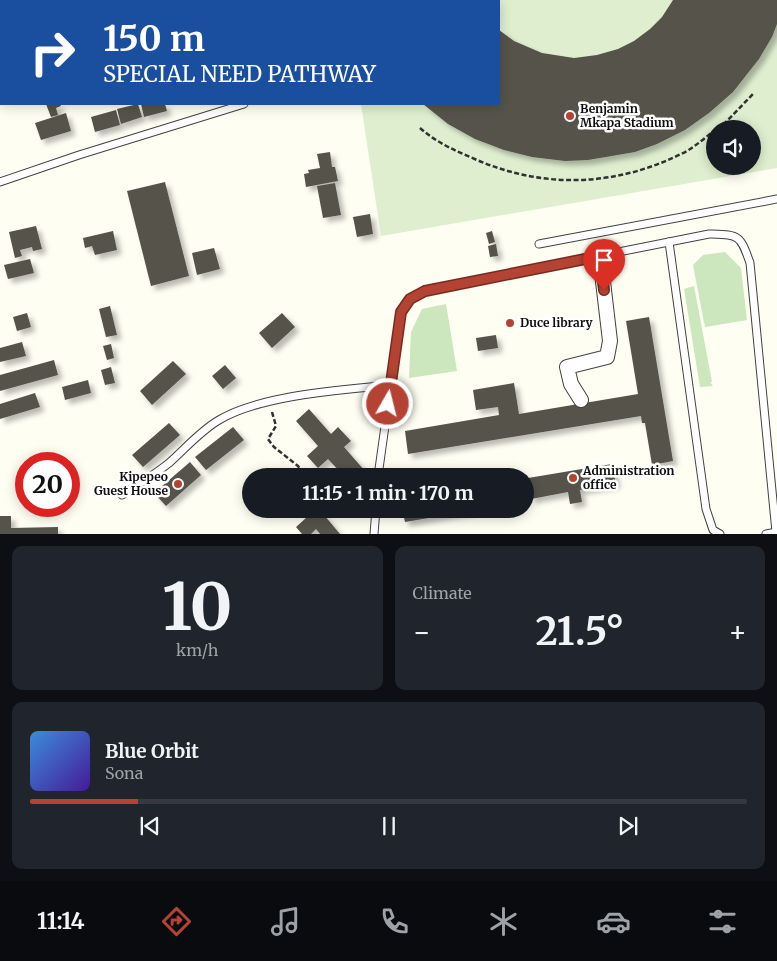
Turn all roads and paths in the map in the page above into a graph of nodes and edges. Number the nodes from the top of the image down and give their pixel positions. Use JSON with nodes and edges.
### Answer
{"nodes":[{"id":1,"x":754,"y":93,"type":"dead end"},
{"id":2,"x":241,"y":105,"type":"edge"},
{"id":3,"x":726,"y":120,"type":"edge"},
{"id":4,"x":420,"y":128,"type":"dead end"},
{"id":5,"x":706,"y":137,"type":"edge"},
{"id":6,"x":0,"y":182,"type":"edge"},
{"id":7,"x":777,"y":199,"type":"edge"},
{"id":8,"x":669,"y":242,"type":"junction"},
{"id":9,"x":539,"y":244,"type":"dead end"},
{"id":10,"x":600,"y":256,"type":"junction"},
{"id":11,"x":390,"y":385,"type":"junction"},
{"id":12,"x":581,"y":400,"type":"dead end"},
{"id":13,"x":262,"y":404,"type":"junction"},
{"id":14,"x":299,"y":468,"type":"edge"},
{"id":15,"x":379,"y":468,"type":"edge"},
{"id":16,"x":122,"y":495,"type":"dead end"},
{"id":17,"x":375,"y":518,"type":"edge"},
{"id":18,"x":776,"y":532,"type":"edge"},
{"id":19,"x":374,"y":534,"type":"edge"},
{"id":20,"x":720,"y":534,"type":"edge"},
{"id":21,"x":766,"y":534,"type":"edge"}],
"edges":[{"from":1,"to":3,"type":"path"},
{"from":2,"to":6,"type":"lane"},
{"from":4,"to":5,"type":"path"},
{"from":7,"to":9,"type":"lane"},
{"from":8,"to":10,"type":"lane"},
{"from":8,"to":18,"type":"lane"},
{"from":8,"to":20,"type":"lane"},
{"from":10,"to":11,"type":"lane"},
{"from":10,"to":12,"type":"street"},
{"from":11,"to":13,"type":"lane"},
{"from":11,"to":15,"type":"lane"},
{"from":13,"to":14,"type":"path"},
{"from":13,"to":16,"type":"lane"},
{"from":17,"to":19,"type":"lane"},
{"from":18,"to":21,"type":"lane"}]}
